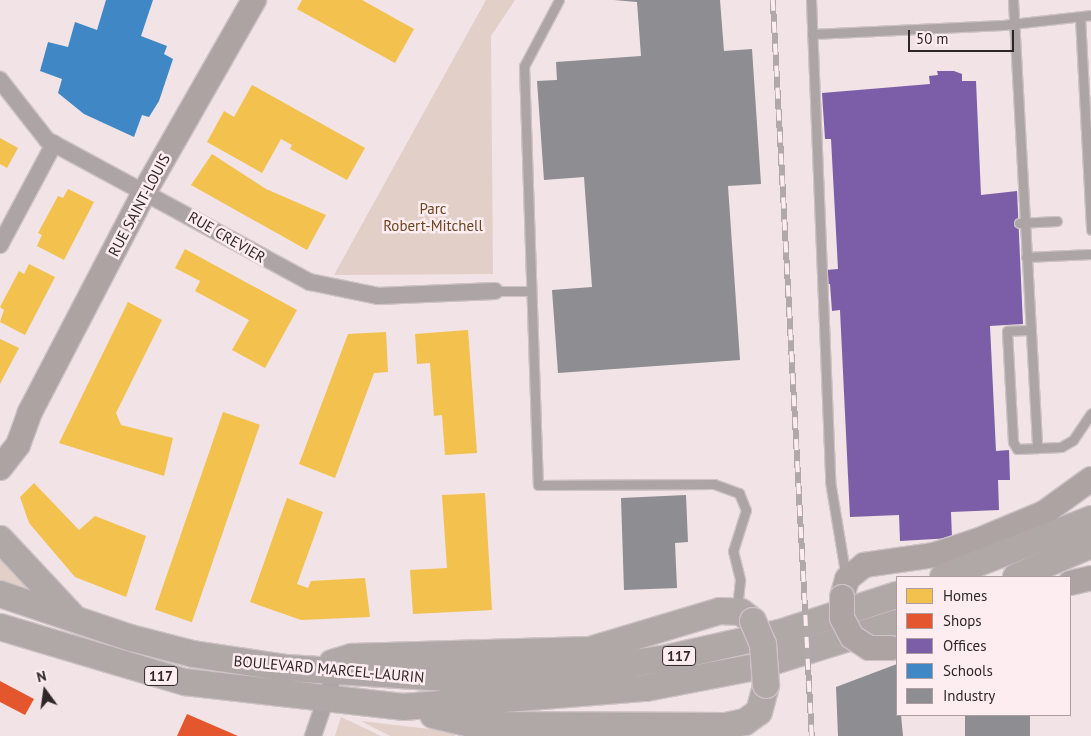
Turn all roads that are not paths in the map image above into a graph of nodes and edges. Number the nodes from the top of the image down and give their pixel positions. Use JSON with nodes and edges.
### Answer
{"nodes":[{"id":1,"x":254,"y":0,"type":"edge"},
{"id":2,"x":559,"y":0,"type":"edge"},
{"id":3,"x":811,"y":0,"type":"edge"},
{"id":4,"x":1013,"y":0,"type":"edge"},
{"id":5,"x":1091,"y":15,"type":"edge"},
{"id":6,"x":1080,"y":17,"type":"junction"},
{"id":7,"x":1014,"y":22,"type":"junction"},
{"id":8,"x":812,"y":34,"type":"junction"},
{"id":9,"x":0,"y":80,"type":"edge"},
{"id":10,"x":54,"y":144,"type":"junction"},
{"id":11,"x":145,"y":191,"type":"junction"},
{"id":12,"x":1057,"y":221,"type":"dead end"},
{"id":13,"x":1022,"y":222,"type":"junction"},
{"id":14,"x":1091,"y":230,"type":"edge"},
{"id":15,"x":0,"y":244,"type":"edge"},
{"id":16,"x":1091,"y":254,"type":"edge"},
{"id":17,"x":1026,"y":257,"type":"junction"},
{"id":18,"x":531,"y":290,"type":"junction"},
{"id":19,"x":495,"y":291,"type":"joint"},
{"id":20,"x":1030,"y":330,"type":"junction"},
{"id":21,"x":30,"y":412,"type":"junction"},
{"id":22,"x":1091,"y":413,"type":"edge"},
{"id":23,"x":0,"y":442,"type":"edge"},
{"id":24,"x":1037,"y":448,"type":"junction"},
{"id":25,"x":0,"y":468,"type":"edge"},
{"id":26,"x":1091,"y":479,"type":"edge"},
{"id":27,"x":1091,"y":502,"type":"edge"},
{"id":28,"x":1091,"y":519,"type":"edge"},
{"id":29,"x":1062,"y":530,"type":"junction"},
{"id":30,"x":0,"y":539,"type":"edge"},
{"id":31,"x":1091,"y":545,"type":"edge"},
{"id":32,"x":1091,"y":558,"type":"edge"},
{"id":33,"x":1046,"y":566,"type":"junction"},
{"id":34,"x":946,"y":576,"type":"edge"},
{"id":35,"x":1019,"y":576,"type":"edge"},
{"id":36,"x":1091,"y":578,"type":"edge"},
{"id":37,"x":1071,"y":584,"type":"edge"},
{"id":38,"x":846,"y":586,"type":"junction"},
{"id":39,"x":0,"y":594,"type":"edge"},
{"id":40,"x":896,"y":595,"type":"edge"},
{"id":41,"x":745,"y":616,"type":"junction"},
{"id":42,"x":75,"y":619,"type":"junction"},
{"id":43,"x":896,"y":623,"type":"edge"},
{"id":44,"x":0,"y":627,"type":"edge"},
{"id":45,"x":894,"y":647,"type":"edge"},
{"id":46,"x":309,"y":670,"type":"junction"},
{"id":47,"x":335,"y":672,"type":"junction"},
{"id":48,"x":327,"y":701,"type":"junction"},
{"id":49,"x":403,"y":707,"type":"junction"},
{"id":50,"x":313,"y":736,"type":"edge"}],
"edges":[{"from":1,"to":11,"type":"street","name":"RUE SAINT-LOUIS"},
{"from":2,"to":18,"type":"lane"},
{"from":3,"to":8,"type":"lane"},
{"from":4,"to":7,"type":"lane"},
{"from":5,"to":6,"type":"lane"},
{"from":6,"to":7,"type":"lane"},
{"from":6,"to":14,"type":"lane"},
{"from":7,"to":8,"type":"lane"},
{"from":7,"to":13,"type":"lane"},
{"from":8,"to":38,"type":"lane"},
{"from":9,"to":10,"type":"street","name":"RUE CREVIER"},
{"from":10,"to":11,"type":"street","name":"RUE CREVIER"},
{"from":10,"to":15,"type":"street"},
{"from":11,"to":19,"type":"street","name":"RUE CREVIER"},
{"from":11,"to":21,"type":"street","name":"RUE SAINT-LOUIS"},
{"from":12,"to":13,"type":"lane"},
{"from":13,"to":17,"type":"lane"},
{"from":16,"to":17,"type":"lane"},
{"from":17,"to":20,"type":"lane"},
{"from":18,"to":19,"type":"lane"},
{"from":18,"to":41,"type":"lane"},
{"from":20,"to":24,"type":"lane"},
{"from":20,"to":24,"type":"lane"},
{"from":21,"to":23,"type":"street","name":"RUE SAINT-LOUIS"},
{"from":21,"to":25,"type":"street","name":"RUE SAINT-LOUIS"},
{"from":22,"to":24,"type":"lane"},
{"from":26,"to":38,"type":"street"},
{"from":27,"to":29,"type":"main road"},
{"from":28,"to":29,"type":"main road"},
{"from":29,"to":34,"type":"main road"},
{"from":30,"to":42,"type":"main road"},
{"from":31,"to":33,"type":"main road"},
{"from":32,"to":33,"type":"main road"},
{"from":33,"to":35,"type":"main road"},
{"from":36,"to":37,"type":"street"},
{"from":38,"to":45,"type":"street","bridge":true},
{"from":39,"to":42,"type":"main road","name":"BOULEVARD MARCEL-LAURIN","number":"117"},
{"from":40,"to":47,"type":"main road","name":"BOULEVARD MARCEL-LAURIN","number":"117"},
{"from":41,"to":46,"type":"main road"},
{"from":41,"to":49,"type":"main road","bridge":true},
{"from":42,"to":46,"type":"main road","name":"BOULEVARD MARCEL-LAURIN","number":"117"},
{"from":43,"to":49,"type":"main road","name":"BOULEVARD MARCEL-LAURIN","number":"117"},
{"from":44,"to":48,"type":"main road","name":"BOULEVARD MARCEL-LAURIN","number":"117"},
{"from":46,"to":47,"type":"main road","name":"BOULEVARD MARCEL-LAURIN","number":"117"},
{"from":47,"to":48,"type":"street"},
{"from":48,"to":49,"type":"main road","name":"BOULEVARD MARCEL-LAURIN","number":"117"},
{"from":48,"to":50,"type":"street"}]}
